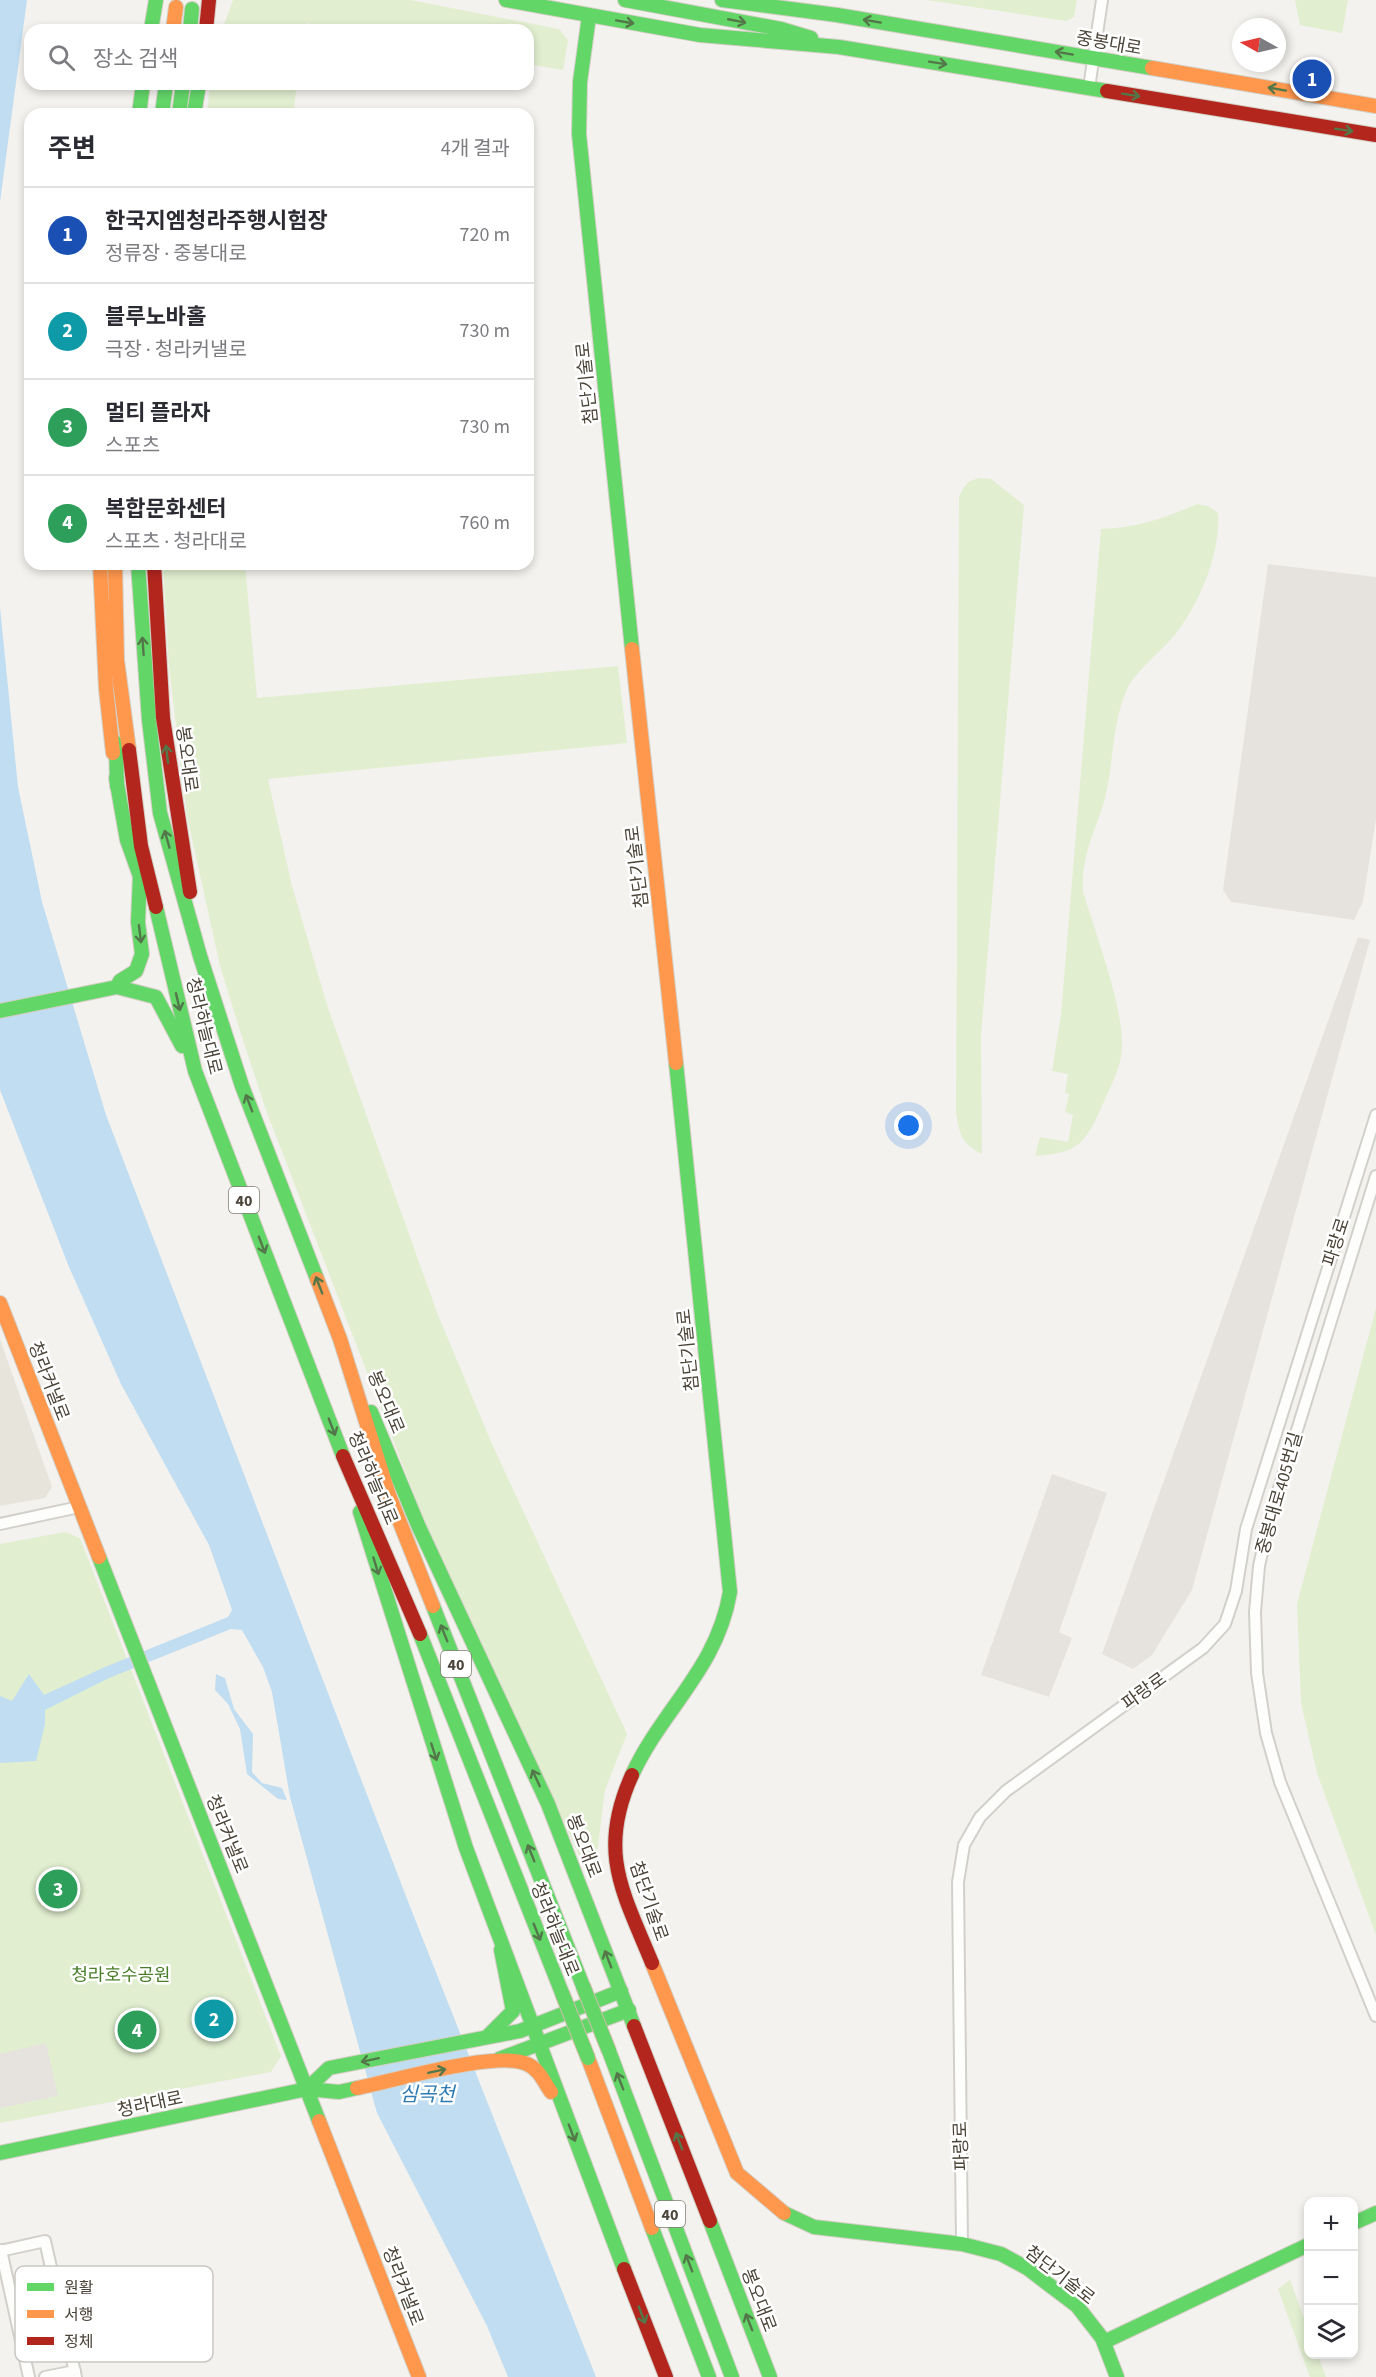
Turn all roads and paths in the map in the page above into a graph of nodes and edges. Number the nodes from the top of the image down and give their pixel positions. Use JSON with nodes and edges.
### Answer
{"nodes":[{"id":1,"x":162,"y":0,"type":"edge"},
{"id":2,"x":209,"y":0,"type":"edge"},
{"id":3,"x":215,"y":0,"type":"edge"},
{"id":4,"x":506,"y":0,"type":"edge"},
{"id":5,"x":626,"y":0,"type":"edge"},
{"id":6,"x":722,"y":0,"type":"edge"},
{"id":7,"x":784,"y":0,"type":"edge"},
{"id":8,"x":1102,"y":0,"type":"edge"},
{"id":9,"x":154,"y":4,"type":"edge"},
{"id":10,"x":196,"y":4,"type":"edge"},
{"id":11,"x":176,"y":7,"type":"dead end"},
{"id":12,"x":837,"y":15,"type":"junction"},
{"id":13,"x":589,"y":16,"type":"junction"},
{"id":14,"x":152,"y":24,"type":"edge"},
{"id":15,"x":174,"y":24,"type":"edge"},
{"id":16,"x":191,"y":24,"type":"edge"},
{"id":17,"x":207,"y":24,"type":"edge"},
{"id":18,"x":839,"y":47,"type":"junction"},
{"id":19,"x":1093,"y":58,"type":"junction"},
{"id":20,"x":1089,"y":88,"type":"junction"},
{"id":21,"x":142,"y":90,"type":"edge"},
{"id":22,"x":165,"y":90,"type":"edge"},
{"id":23,"x":182,"y":90,"type":"edge"},
{"id":24,"x":197,"y":90,"type":"edge"},
{"id":25,"x":1376,"y":106,"type":"edge"},
{"id":26,"x":140,"y":108,"type":"edge"},
{"id":27,"x":163,"y":108,"type":"edge"},
{"id":28,"x":180,"y":108,"type":"edge"},
{"id":29,"x":196,"y":108,"type":"edge"},
{"id":30,"x":1376,"y":135,"type":"edge"},
{"id":31,"x":100,"y":570,"type":"edge"},
{"id":32,"x":115,"y":570,"type":"edge"},
{"id":33,"x":138,"y":570,"type":"edge"},
{"id":34,"x":154,"y":570,"type":"edge"},
{"id":35,"x":116,"y":627,"type":"junction"},
{"id":36,"x":117,"y":786,"type":"junction"},
{"id":37,"x":140,"y":875,"type":"junction"},
{"id":38,"x":165,"y":945,"type":"junction"},
{"id":39,"x":201,"y":956,"type":"junction"},
{"id":40,"x":117,"y":987,"type":"junction"},
{"id":41,"x":0,"y":1011,"type":"edge"},
{"id":42,"x":195,"y":1071,"type":"junction"},
{"id":43,"x":1376,"y":1114,"type":"edge"},
{"id":44,"x":1376,"y":1176,"type":"edge"},
{"id":45,"x":0,"y":1304,"type":"edge"},
{"id":46,"x":340,"y":1339,"type":"junction"},
{"id":47,"x":340,"y":1450,"type":"junction"},
{"id":48,"x":79,"y":1507,"type":"junction"},
{"id":49,"x":0,"y":1524,"type":"edge"},
{"id":50,"x":500,"y":1936,"type":"junction"},
{"id":51,"x":621,"y":1991,"type":"junction"},
{"id":52,"x":629,"y":2010,"type":"junction"},
{"id":53,"x":1376,"y":2016,"type":"edge"},
{"id":54,"x":535,"y":2026,"type":"junction"},
{"id":55,"x":489,"y":2035,"type":"junction"},
{"id":56,"x":541,"y":2042,"type":"junction"},
{"id":57,"x":499,"y":2059,"type":"junction"},
{"id":58,"x":307,"y":2089,"type":"junction"},
{"id":59,"x":560,"y":2103,"type":"junction"},
{"id":60,"x":0,"y":2153,"type":"edge"},
{"id":61,"x":1376,"y":2213,"type":"edge"},
{"id":62,"x":1358,"y":2221,"type":"edge"},
{"id":63,"x":962,"y":2244,"type":"junction"},
{"id":64,"x":1304,"y":2246,"type":"edge"},
{"id":65,"x":1,"y":2250,"type":"edge"},
{"id":66,"x":51,"y":2266,"type":"edge"},
{"id":67,"x":15,"y":2314,"type":"edge"},
{"id":68,"x":1104,"y":2342,"type":"junction"},
{"id":69,"x":26,"y":2362,"type":"edge"},
{"id":70,"x":75,"y":2374,"type":"edge"},
{"id":71,"x":29,"y":2377,"type":"edge"},
{"id":72,"x":45,"y":2377,"type":"edge"},
{"id":73,"x":419,"y":2377,"type":"edge"},
{"id":74,"x":666,"y":2377,"type":"edge"},
{"id":75,"x":708,"y":2377,"type":"edge"},
{"id":76,"x":732,"y":2377,"type":"edge"},
{"id":77,"x":770,"y":2377,"type":"edge"},
{"id":78,"x":1117,"y":2377,"type":"edge"}],
"edges":[{"from":1,"to":9,"type":"main road"},
{"from":2,"to":17,"type":"main road"},
{"from":3,"to":17,"type":"main road"},
{"from":4,"to":13,"type":"main road"},
{"from":5,"to":18,"type":"main road","one_way":true},
{"from":6,"to":12,"type":"main road","name":"중봉대로"},
{"from":7,"to":12,"type":"main road","name":"중봉대로"},
{"from":8,"to":19,"type":"street"},
{"from":9,"to":14,"type":"main road"},
{"from":10,"to":16,"type":"main road"},
{"from":10,"to":17,"type":"main road"},
{"from":11,"to":15,"type":"main road"},
{"from":19,"to":12,"type":"main road","name":"중봉대로","one_way":true},
{"from":13,"to":18,"type":"main road","one_way":true},
{"from":13,"to":63,"type":"main road","name":"첨단기술로"},
{"from":18,"to":20,"type":"main road","one_way":true},
{"from":19,"to":20,"type":"street"},
{"from":25,"to":19,"type":"main road","name":"중봉대로","one_way":true},
{"from":20,"to":30,"type":"main road","one_way":true},
{"from":21,"to":26,"type":"main road"},
{"from":22,"to":27,"type":"main road"},
{"from":23,"to":28,"type":"main road"},
{"from":24,"to":29,"type":"main road"},
{"from":31,"to":36,"type":"main road","number":"40"},
{"from":32,"to":35,"type":"main road","name":"청라하늘대로"},
{"from":39,"to":33,"type":"main road","name":"청라하늘대로","one_way":true},
{"from":39,"to":34,"type":"main road","name":"봉오대로","number":"40","one_way":true},
{"from":35,"to":36,"type":"main road"},
{"from":35,"to":38,"type":"main road","name":"청라하늘대로"},
{"from":36,"to":37,"type":"main road","number":"40"},
{"from":37,"to":38,"type":"main road","number":"40"},
{"from":37,"to":40,"type":"main road","one_way":true},
{"from":38,"to":42,"type":"main road","name":"청라하늘대로","number":"40","one_way":true},
{"from":46,"to":39,"type":"main road","name":"청라하늘대로","number":"40","one_way":true},
{"from":40,"to":41,"type":"main road"},
{"from":40,"to":42,"type":"main road"},
{"from":42,"to":47,"type":"main road","name":"청라하늘대로","number":"40","one_way":true},
{"from":43,"to":63,"type":"street","name":"파랑로"},
{"from":44,"to":53,"type":"street","name":"중봉대로405번길"},
{"from":45,"to":48,"type":"main road","name":"청라커낼로"},
{"from":51,"to":46,"type":"main road","name":"봉오대로","number":"40","one_way":true},
{"from":76,"to":46,"type":"main road","name":"청라하늘대로","number":"40","one_way":true,"bridge":true},
{"from":47,"to":50,"type":"main road","number":"40","one_way":true},
{"from":47,"to":75,"type":"main road","name":"청라하늘대로","number":"40","one_way":true,"bridge":true},
{"from":48,"to":49,"type":"street"},
{"from":48,"to":58,"type":"main road","name":"청라커낼로"},
{"from":50,"to":54,"type":"main road","number":"40"},
{"from":50,"to":55,"type":"main road"},
{"from":51,"to":52,"type":"main road","name":"봉오대로","number":"40"},
{"from":51,"to":54,"type":"main road"},
{"from":52,"to":56,"type":"main road"},
{"from":77,"to":52,"type":"main road","name":"봉오대로","number":"40","one_way":true},
{"from":54,"to":55,"type":"main road"},
{"from":54,"to":56,"type":"main road","number":"40"},
{"from":55,"to":58,"type":"main road","one_way":true},
{"from":56,"to":57,"type":"main road"},
{"from":56,"to":59,"type":"main road","number":"40"},
{"from":58,"to":57,"type":"main road","one_way":true},
{"from":57,"to":59,"type":"main road"},
{"from":58,"to":60,"type":"main road","name":"청라대로"},
{"from":58,"to":73,"type":"main road","name":"청라커낼로"},
{"from":59,"to":74,"type":"main road","number":"40","one_way":true},
{"from":61,"to":62,"type":"main road"},
{"from":63,"to":68,"type":"main road","name":"첨단기술로"},
{"from":64,"to":68,"type":"main road"},
{"from":65,"to":66,"type":"street"},
{"from":65,"to":67,"type":"street"},
{"from":68,"to":78,"type":"main road","name":"첨단기술로"},
{"from":69,"to":71,"type":"street"},
{"from":70,"to":72,"type":"street"}]}
